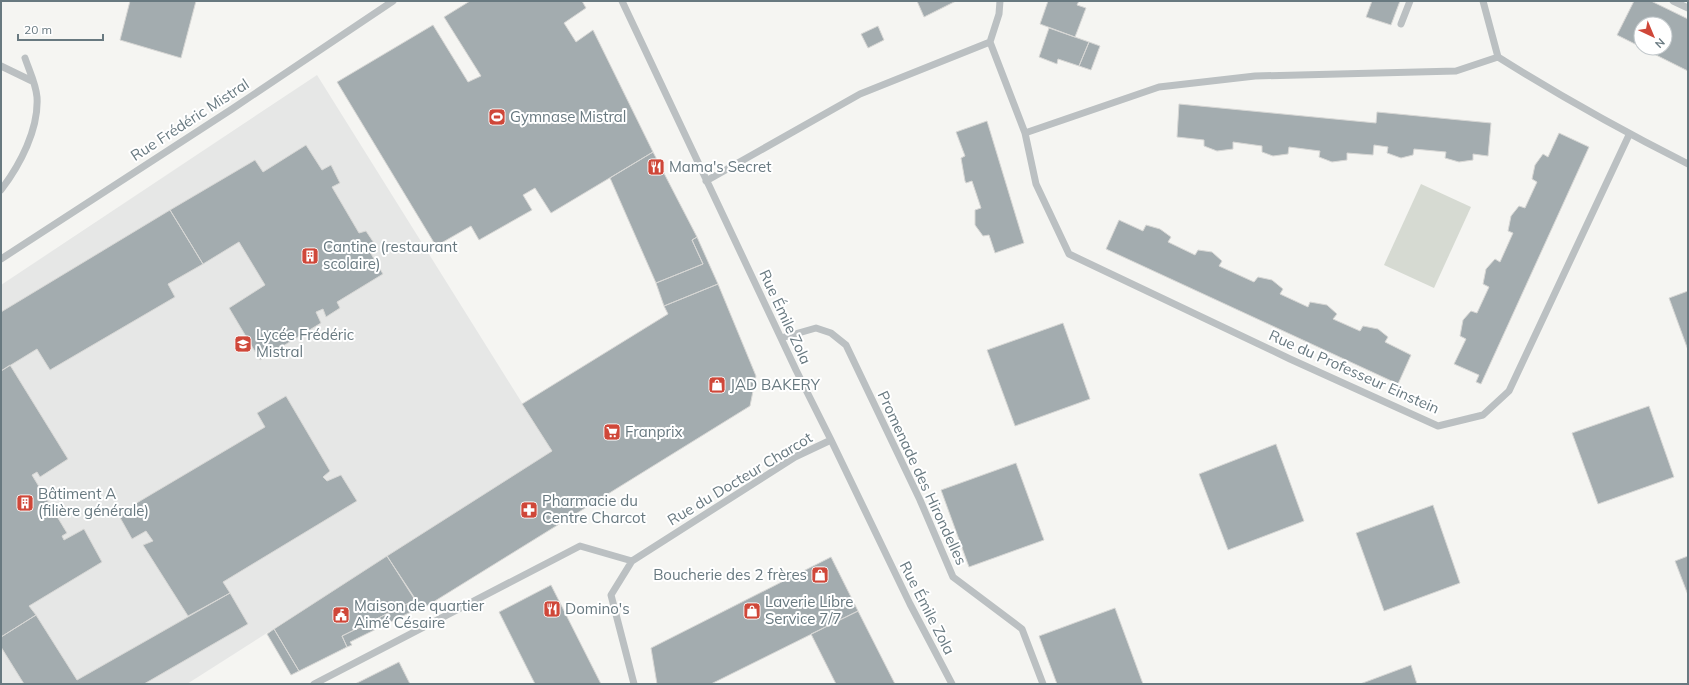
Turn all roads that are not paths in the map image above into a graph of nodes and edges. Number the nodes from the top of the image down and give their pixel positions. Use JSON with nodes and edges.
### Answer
{"nodes":[{"id":1,"x":393,"y":1,"type":"edge"},
{"id":2,"x":622,"y":1,"type":"edge"},
{"id":3,"x":1000,"y":1,"type":"edge"},
{"id":4,"x":1410,"y":1,"type":"edge"},
{"id":5,"x":1483,"y":1,"type":"edge"},
{"id":6,"x":1673,"y":1,"type":"edge"},
{"id":7,"x":1688,"y":8,"type":"edge"},
{"id":8,"x":1401,"y":24,"type":"dead end"},
{"id":9,"x":990,"y":42,"type":"junction"},
{"id":10,"x":1498,"y":57,"type":"junction"},
{"id":11,"x":25,"y":58,"type":"dead end"},
{"id":12,"x":1,"y":66,"type":"edge"},
{"id":13,"x":32,"y":81,"type":"junction"},
{"id":14,"x":1025,"y":133,"type":"junction"},
{"id":15,"x":1629,"y":135,"type":"junction"},
{"id":16,"x":1688,"y":164,"type":"edge"},
{"id":17,"x":706,"y":181,"type":"junction"},
{"id":18,"x":1,"y":190,"type":"edge"},
{"id":19,"x":1,"y":259,"type":"edge"},
{"id":20,"x":781,"y":338,"type":"junction"},
{"id":21,"x":831,"y":440,"type":"junction"},
{"id":22,"x":632,"y":560,"type":"junction"},
{"id":23,"x":314,"y":684,"type":"edge"},
{"id":24,"x":634,"y":684,"type":"edge"},
{"id":25,"x":952,"y":684,"type":"edge"},
{"id":26,"x":1043,"y":684,"type":"edge"}],
"edges":[{"from":1,"to":19,"type":"street","name":"Rue Frédéric Mistral"},
{"from":2,"to":17,"type":"street","name":"Rue Émile Zola"},
{"from":3,"to":9,"type":"street"},
{"from":4,"to":8,"type":"street"},
{"from":5,"to":10,"type":"street"},
{"from":6,"to":7,"type":"street"},
{"from":9,"to":14,"type":"street","name":"Rue du Professeur Einstein"},
{"from":9,"to":17,"type":"street"},
{"from":10,"to":14,"type":"street"},
{"from":10,"to":15,"type":"street"},
{"from":11,"to":13,"type":"street"},
{"from":12,"to":13,"type":"street"},
{"from":13,"to":18,"type":"street"},
{"from":14,"to":15,"type":"street","name":"Rue du Professeur Einstein"},
{"from":15,"to":16,"type":"street"},
{"from":17,"to":20,"type":"street","name":"Rue Émile Zola"},
{"from":20,"to":21,"type":"street","name":"Rue Émile Zola"},
{"from":20,"to":26,"type":"street","name":"Promenade des Hirondelles"},
{"from":21,"to":22,"type":"street","name":"Rue du Docteur Charcot"},
{"from":21,"to":25,"type":"street","name":"Rue Émile Zola"},
{"from":22,"to":23,"type":"street"},
{"from":22,"to":24,"type":"street","name":"Rue du Docteur Charcot"}]}
